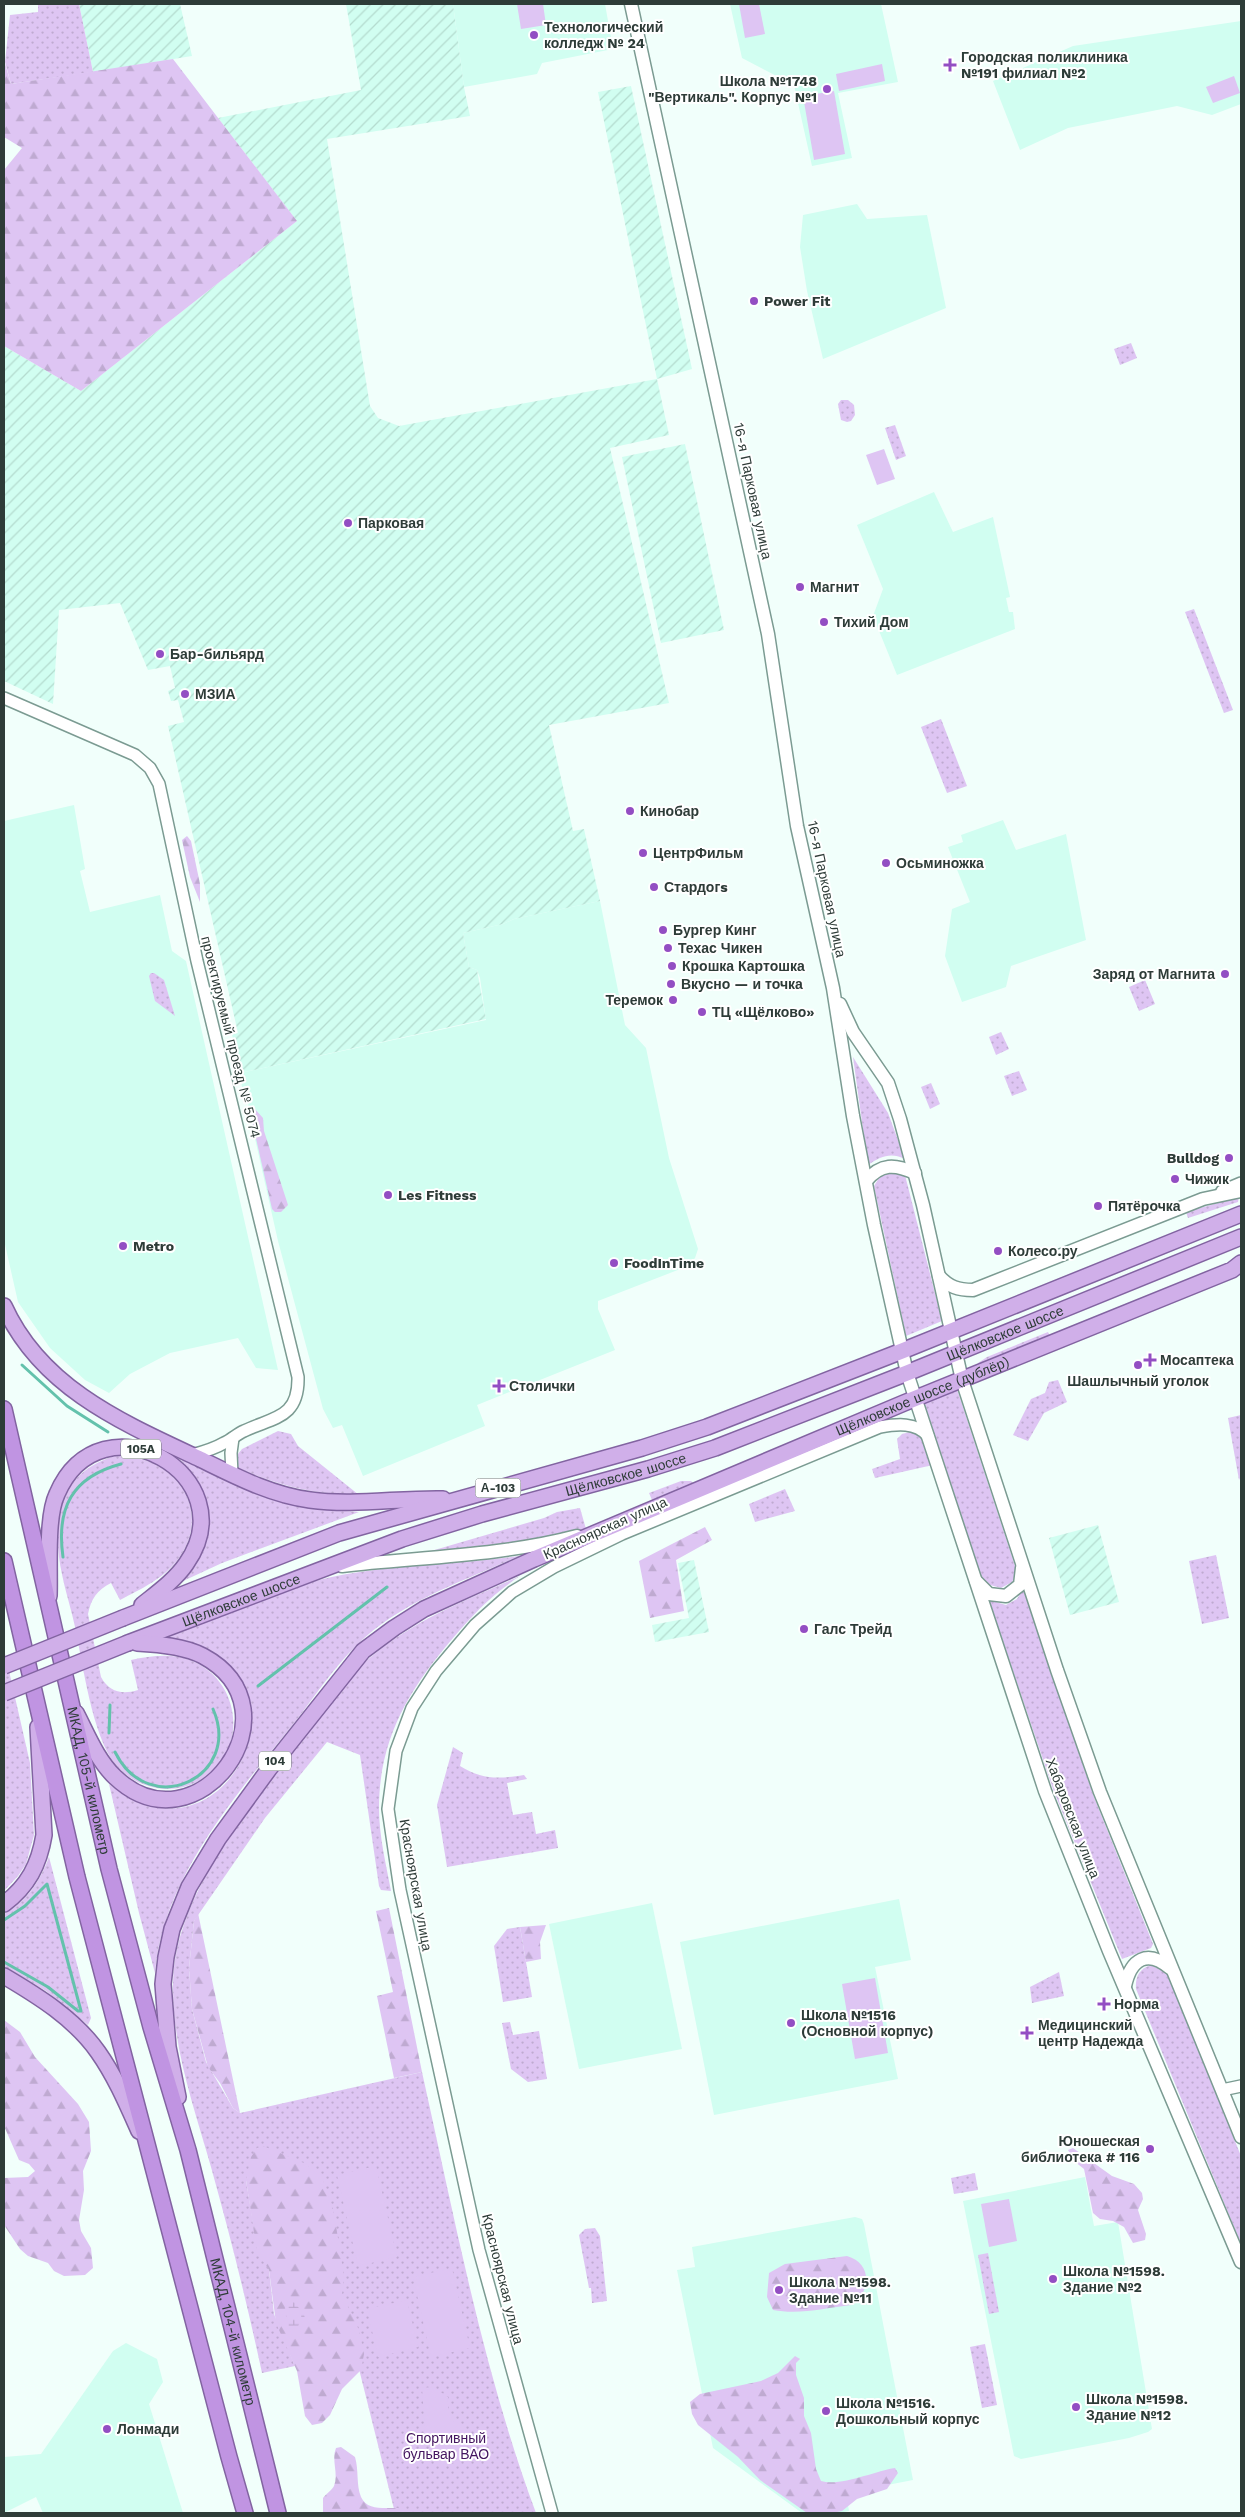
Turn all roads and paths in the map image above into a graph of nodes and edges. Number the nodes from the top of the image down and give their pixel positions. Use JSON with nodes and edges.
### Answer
{"nodes":[{"id":1,"x":631,"y":4,"type":"edge"},
{"id":2,"x":4,"y":698,"type":"edge"},
{"id":3,"x":833,"y":988,"type":"junction"},
{"id":4,"x":915,"y":1173,"type":"junction"},
{"id":5,"x":866,"y":1181,"type":"junction"},
{"id":6,"x":1241,"y":1183,"type":"edge"},
{"id":7,"x":1241,"y":1191,"type":"edge"},
{"id":8,"x":1203,"y":1198,"type":"junction"},
{"id":9,"x":1241,"y":1214,"type":"edge"},
{"id":10,"x":1241,"y":1237,"type":"edge"},
{"id":11,"x":1238,"y":1266,"type":"edge"},
{"id":12,"x":939,"y":1276,"type":"junction"},
{"id":13,"x":4,"y":1306,"type":"edge"},
{"id":14,"x":951,"y":1331,"type":"junction"},
{"id":15,"x":902,"y":1351,"type":"junction"},
{"id":16,"x":955,"y":1353,"type":"junction"},
{"id":17,"x":907,"y":1373,"type":"junction"},
{"id":18,"x":962,"y":1380,"type":"junction"},
{"id":19,"x":916,"y":1398,"type":"junction"},
{"id":20,"x":4,"y":1409,"type":"edge"},
{"id":21,"x":928,"y":1436,"type":"junction"},
{"id":22,"x":233,"y":1438,"type":"junction"},
{"id":23,"x":192,"y":1455,"type":"junction"},
{"id":24,"x":232,"y":1474,"type":"junction"},
{"id":25,"x":458,"y":1499,"type":"junction"},
{"id":26,"x":614,"y":1526,"type":"junction"},
{"id":27,"x":4,"y":1561,"type":"edge"},
{"id":28,"x":1022,"y":1563,"type":"junction"},
{"id":29,"x":322,"y":1568,"type":"junction"},
{"id":30,"x":975,"y":1579,"type":"junction"},
{"id":31,"x":4,"y":1591,"type":"edge"},
{"id":32,"x":49,"y":1612,"type":"junction"},
{"id":33,"x":126,"y":1616,"type":"junction"},
{"id":34,"x":16,"y":1619,"type":"junction"},
{"id":35,"x":129,"y":1643,"type":"junction"},
{"id":36,"x":4,"y":1666,"type":"edge"},
{"id":37,"x":4,"y":1693,"type":"edge"},
{"id":38,"x":69,"y":1698,"type":"junction"},
{"id":39,"x":37,"y":1705,"type":"junction"},
{"id":40,"x":4,"y":1904,"type":"edge"},
{"id":41,"x":1170,"y":1968,"type":"junction"},
{"id":42,"x":4,"y":1976,"type":"edge"},
{"id":43,"x":1125,"y":1986,"type":"junction"},
{"id":44,"x":1241,"y":2086,"type":"edge"},
{"id":45,"x":1222,"y":2090,"type":"junction"},
{"id":46,"x":1241,"y":2137,"type":"edge"},
{"id":47,"x":188,"y":2150,"type":"junction"},
{"id":48,"x":152,"y":2157,"type":"junction"},
{"id":49,"x":1241,"y":2262,"type":"edge"},
{"id":50,"x":245,"y":2513,"type":"edge"},
{"id":51,"x":278,"y":2513,"type":"edge"},
{"id":52,"x":552,"y":2513,"type":"edge"}],
"edges":[{"from":1,"to":3,"type":"main road","name":"16-я Парковая улица"},
{"from":2,"to":22,"type":"street","name":"проектируемый проезд № 5074"},
{"from":3,"to":4,"type":"main road","name":"16-я Парковая улица"},
{"from":3,"to":5,"type":"main road","name":"16-я Парковая улица"},
{"from":4,"to":5,"type":"main road"},
{"from":4,"to":12,"type":"main road","name":"16-я Парковая улица"},
{"from":5,"to":15,"type":"main road","name":"16-я Парковая улица"},
{"from":6,"to":8,"type":"street"},
{"from":7,"to":8,"type":"main road"},
{"from":8,"to":12,"type":"main road"},
{"from":9,"to":14,"type":"main road","name":"Щёлковское шоссе"},
{"from":10,"to":16,"type":"main road","name":"Щёлковское шоссе"},
{"from":11,"to":18,"type":"main road","name":"Щёлковское шоссе (дублёр)"},
{"from":12,"to":14,"type":"main road","name":"16-я Парковая улица"},
{"from":13,"to":23,"type":"main road"},
{"from":14,"to":15,"type":"main road","name":"Щёлковское шоссе"},
{"from":14,"to":16,"type":"main road","name":"16-я Парковая улица"},
{"from":15,"to":17,"type":"main road","name":"16-я Парковая улица"},
{"from":15,"to":25,"type":"main road","name":"Щёлковское шоссе","number":"А-103"},
{"from":16,"to":17,"type":"main road","name":"Щёлковское шоссе"},
{"from":16,"to":18,"type":"main road"},
{"from":17,"to":19,"type":"main road","name":"Хабаровская улица"},
{"from":17,"to":29,"type":"main road","name":"Щёлковское шоссе"},
{"from":18,"to":19,"type":"main road","name":"Щёлковское шоссе (дублёр)"},
{"from":18,"to":28,"type":"main road"},
{"from":19,"to":21,"type":"main road","name":"Хабаровская улица"},
{"from":19,"to":26,"type":"main road","name":"Щёлковское шоссе (дублёр)"},
{"from":20,"to":32,"type":"highway","name":"МКАД, 105-й километр"},
{"from":21,"to":30,"type":"main road","name":"Хабаровская улица"},
{"from":21,"to":52,"type":"street","name":"Красноярская улица"},
{"from":22,"to":23,"type":"street","name":"проектируемый проезд № 5074"},
{"from":22,"to":24,"type":"street"},
{"from":23,"to":24,"type":"main road"},
{"from":24,"to":25,"type":"main road"},
{"from":25,"to":33,"type":"main road","name":"Щёлковское шоссе"},
{"from":26,"to":29,"type":"main road"},
{"from":26,"to":47,"type":"main road","number":"104"},
{"from":27,"to":34,"type":"highway"},
{"from":28,"to":30,"type":"main road"},
{"from":28,"to":41,"type":"main road"},
{"from":29,"to":35,"type":"main road","name":"Щёлковское шоссе"},
{"from":30,"to":43,"type":"main road","name":"Хабаровская улица"},
{"from":31,"to":34,"type":"main road"},
{"from":32,"to":33,"type":"main road","number":"105A"},
{"from":32,"to":38,"type":"highway","name":"МКАД, 105-й километр"},
{"from":33,"to":36,"type":"main road","name":"Щёлковское шоссе","bridge":true},
{"from":34,"to":39,"type":"highway"},
{"from":35,"to":37,"type":"main road","name":"Щёлковское шоссе","bridge":true},
{"from":35,"to":38,"type":"main road"},
{"from":38,"to":47,"type":"highway","name":"МКАД, 105-й километр"},
{"from":39,"to":40,"type":"main road"},
{"from":39,"to":48,"type":"highway"},
{"from":41,"to":43,"type":"main road"},
{"from":41,"to":45,"type":"main road"},
{"from":42,"to":48,"type":"main road"},
{"from":43,"to":49,"type":"main road","name":"Хабаровская улица"},
{"from":44,"to":45,"type":"street"},
{"from":45,"to":46,"type":"main road"},
{"from":47,"to":51,"type":"highway","name":"МКАД, 104-й километр"},
{"from":48,"to":50,"type":"highway"}]}
